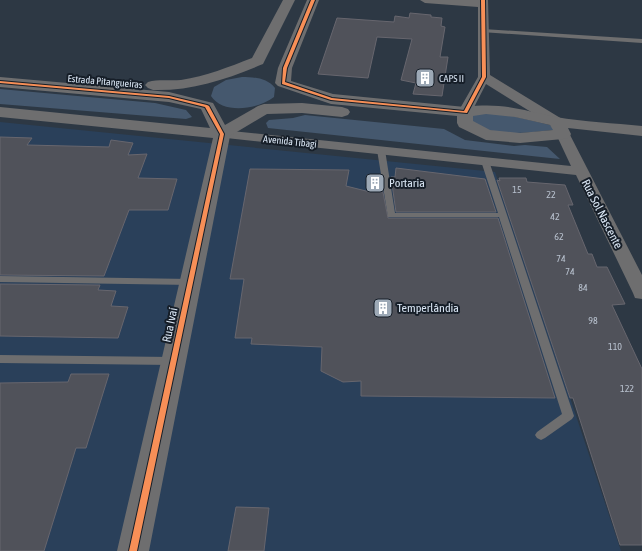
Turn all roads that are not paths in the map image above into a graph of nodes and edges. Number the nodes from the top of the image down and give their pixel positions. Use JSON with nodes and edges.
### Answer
{"nodes":[{"id":1,"x":289,"y":0,"type":"edge"},
{"id":2,"x":313,"y":0,"type":"edge"},
{"id":3,"x":425,"y":0,"type":"edge"},
{"id":4,"x":483,"y":2,"type":"edge"},
{"id":5,"x":483,"y":31,"type":"junction"},
{"id":6,"x":642,"y":41,"type":"edge"},
{"id":7,"x":0,"y":71,"type":"edge"},
{"id":8,"x":221,"y":76,"type":"junction"},
{"id":9,"x":484,"y":77,"type":"junction"},
{"id":10,"x":0,"y":82,"type":"edge"},
{"id":11,"x":283,"y":83,"type":"junction"},
{"id":12,"x":207,"y":106,"type":"junction"},
{"id":13,"x":264,"y":109,"type":"junction"},
{"id":14,"x":0,"y":112,"type":"edge"},
{"id":15,"x":465,"y":117,"type":"junction"},
{"id":16,"x":560,"y":128,"type":"junction"},
{"id":17,"x":642,"y":131,"type":"edge"},
{"id":18,"x":222,"y":134,"type":"junction"},
{"id":19,"x":642,"y":142,"type":"edge"},
{"id":20,"x":381,"y":150,"type":"junction"},
{"id":21,"x":485,"y":161,"type":"junction"},
{"id":22,"x":581,"y":171,"type":"junction"},
{"id":23,"x":502,"y":215,"type":"junction"},
{"id":24,"x":638,"y":278,"type":"edge"},
{"id":25,"x":0,"y":279,"type":"edge"},
{"id":26,"x":191,"y":282,"type":"junction"},
{"id":27,"x":642,"y":293,"type":"edge"},
{"id":28,"x":0,"y":359,"type":"edge"},
{"id":29,"x":174,"y":361,"type":"junction"},
{"id":30,"x":541,"y":435,"type":"dead end"},
{"id":31,"x":133,"y":551,"type":"edge"}],
"edges":[{"from":1,"to":8,"type":"street"},
{"from":2,"to":11,"type":"street"},
{"from":3,"to":4,"type":"street"},
{"from":4,"to":5,"type":"street"},
{"from":5,"to":6,"type":"lane"},
{"from":5,"to":9,"type":"street"},
{"from":7,"to":8,"type":"street","name":"Estrada Pitangueiras"},
{"from":8,"to":11,"type":"street"},
{"from":8,"to":12,"type":"street"},
{"from":9,"to":15,"type":"street"},
{"from":9,"to":16,"type":"street"},
{"from":10,"to":12,"type":"street","name":"Estrada Pitangueiras"},
{"from":11,"to":13,"type":"street"},
{"from":11,"to":15,"type":"street"},
{"from":12,"to":13,"type":"street","name":"Estrada Pitangueiras"},
{"from":12,"to":18,"type":"street"},
{"from":13,"to":15,"type":"street"},
{"from":13,"to":18,"type":"street"},
{"from":14,"to":18,"type":"street","name":"Avenida Tibagi"},
{"from":15,"to":16,"type":"street"},
{"from":15,"to":16,"type":"street"},
{"from":16,"to":17,"type":"street"},
{"from":16,"to":19,"type":"street"},
{"from":16,"to":22,"type":"street","name":"Rua Sol Nascente"},
{"from":18,"to":20,"type":"street","name":"Avenida Tibagi"},
{"from":18,"to":26,"type":"street","name":"Rua Ivaí"},
{"from":20,"to":21,"type":"street","name":"Avenida Tibagi"},
{"from":20,"to":23,"type":"lane"},
{"from":21,"to":22,"type":"street","name":"Avenida Tibagi"},
{"from":21,"to":23,"type":"lane"},
{"from":22,"to":24,"type":"street","name":"Rua Sol Nascente"},
{"from":23,"to":30,"type":"lane"},
{"from":24,"to":27,"type":"street","name":"Rua Sol Nascente"},
{"from":25,"to":26,"type":"lane"},
{"from":26,"to":29,"type":"street","name":"Rua Ivaí"},
{"from":28,"to":29,"type":"lane"},
{"from":29,"to":31,"type":"street","name":"Rua Ivaí"}]}
